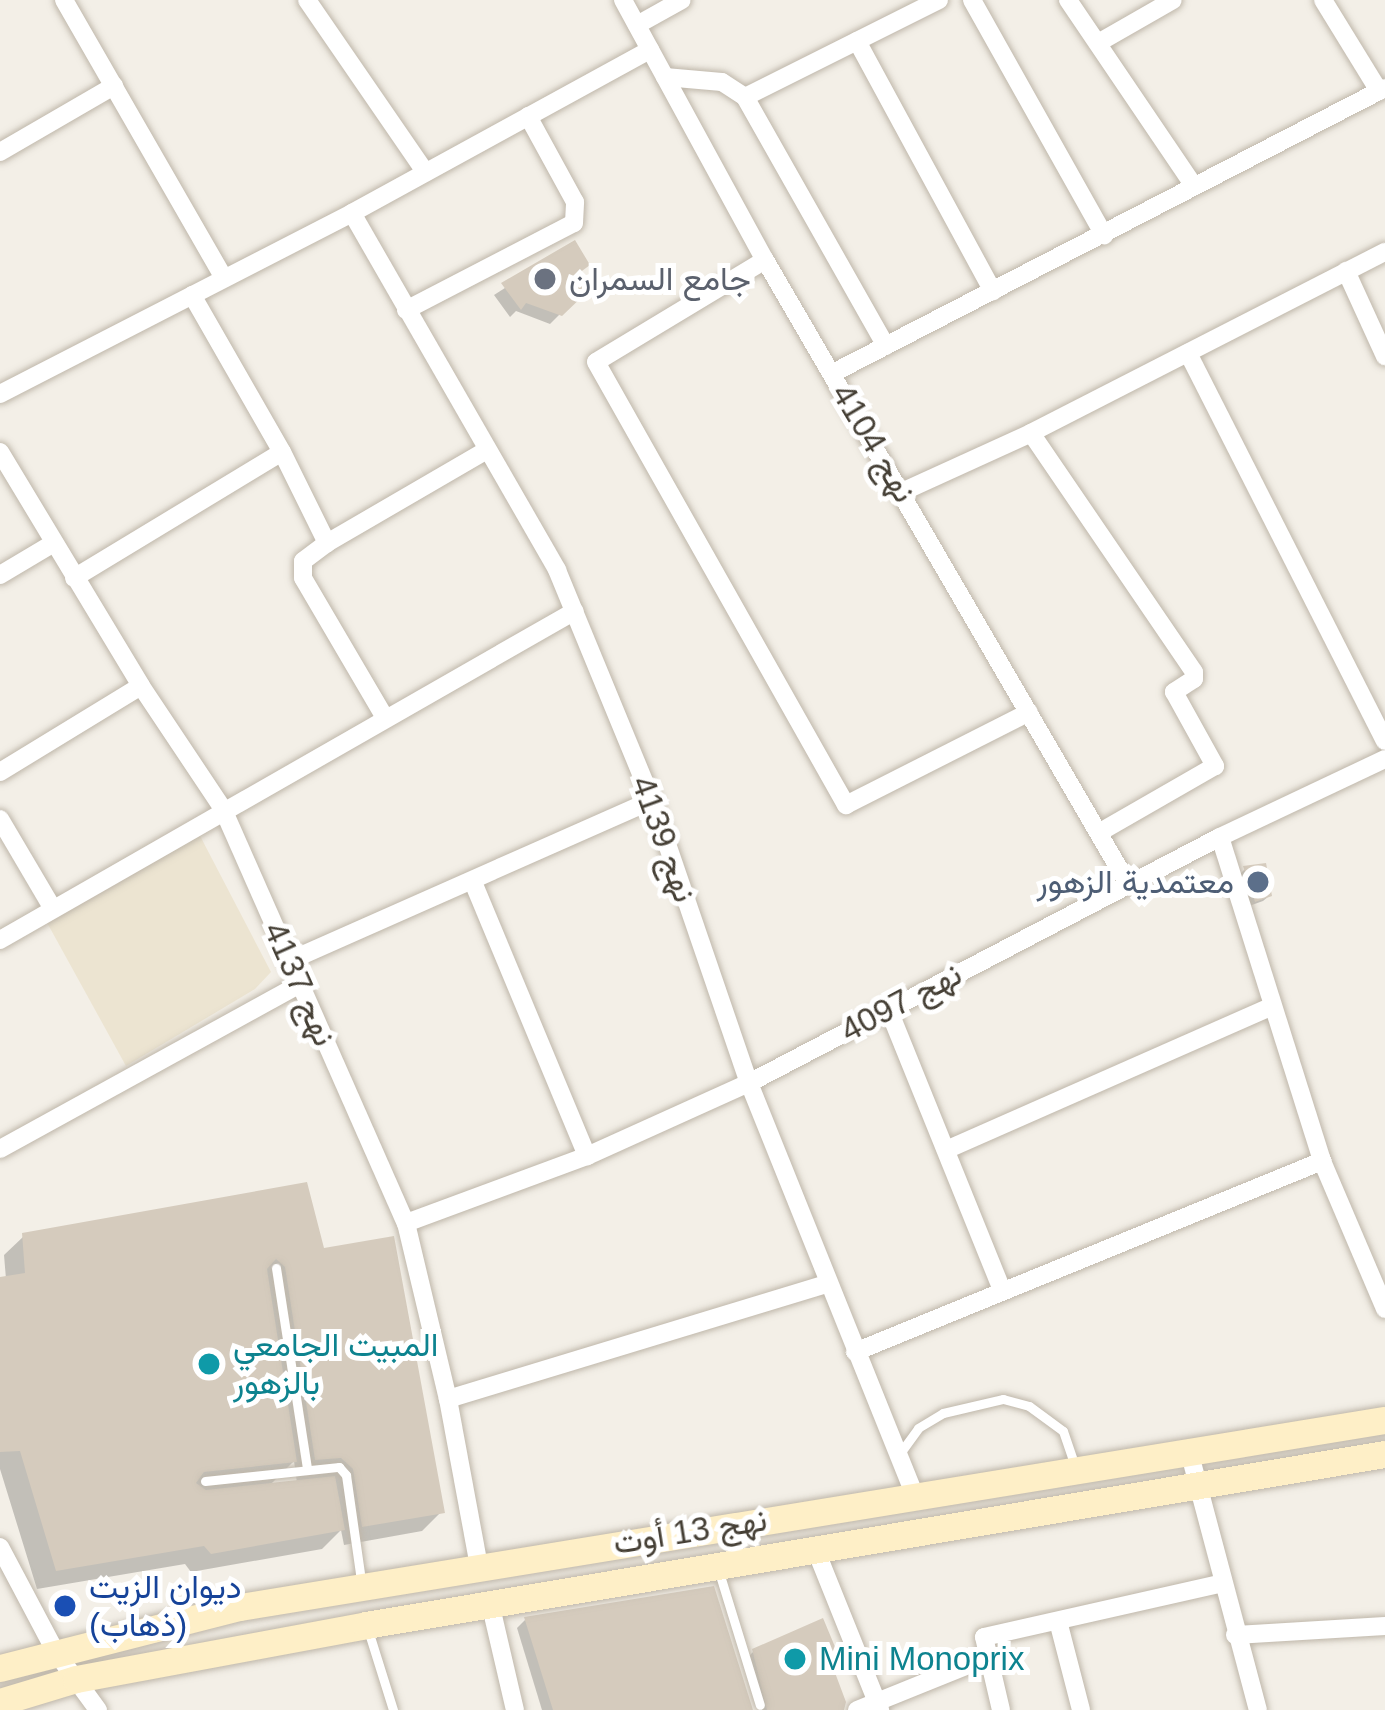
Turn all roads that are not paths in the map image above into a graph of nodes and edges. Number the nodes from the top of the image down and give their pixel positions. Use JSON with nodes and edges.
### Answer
{"nodes":[{"id":1,"x":64,"y":0,"type":"edge"},
{"id":2,"x":308,"y":0,"type":"edge"},
{"id":3,"x":623,"y":0,"type":"edge"},
{"id":4,"x":682,"y":0,"type":"edge"},
{"id":5,"x":939,"y":0,"type":"edge"},
{"id":6,"x":971,"y":0,"type":"edge"},
{"id":7,"x":1068,"y":0,"type":"edge"},
{"id":8,"x":1173,"y":0,"type":"edge"},
{"id":9,"x":1323,"y":0,"type":"edge"},
{"id":10,"x":638,"y":25,"type":"junction"},
{"id":11,"x":857,"y":41,"type":"junction"},
{"id":12,"x":1098,"y":43,"type":"junction"},
{"id":13,"x":650,"y":50,"type":"junction"},
{"id":14,"x":665,"y":77,"type":"junction"},
{"id":15,"x":114,"y":86,"type":"junction"},
{"id":16,"x":1382,"y":90,"type":"edge"},
{"id":17,"x":745,"y":97,"type":"junction"},
{"id":18,"x":528,"y":116,"type":"junction"},
{"id":19,"x":0,"y":152,"type":"edge"},
{"id":20,"x":425,"y":172,"type":"junction"},
{"id":21,"x":1194,"y":186,"type":"junction"},
{"id":22,"x":352,"y":213,"type":"junction"},
{"id":23,"x":1104,"y":235,"type":"junction"},
{"id":24,"x":1385,"y":252,"type":"edge"},
{"id":25,"x":765,"y":260,"type":"junction"},
{"id":26,"x":1346,"y":271,"type":"junction"},
{"id":27,"x":223,"y":276,"type":"junction"},
{"id":28,"x":993,"y":292,"type":"junction"},
{"id":29,"x":192,"y":295,"type":"junction"},
{"id":30,"x":406,"y":310,"type":"junction"},
{"id":31,"x":886,"y":346,"type":"junction"},
{"id":32,"x":1188,"y":353,"type":"junction"},
{"id":33,"x":1385,"y":356,"type":"edge"},
{"id":34,"x":833,"y":373,"type":"junction"},
{"id":35,"x":0,"y":394,"type":"edge"},
{"id":36,"x":1031,"y":433,"type":"junction"},
{"id":37,"x":487,"y":450,"type":"junction"},
{"id":38,"x":0,"y":452,"type":"edge"},
{"id":39,"x":282,"y":452,"type":"junction"},
{"id":40,"x":904,"y":491,"type":"junction"},
{"id":41,"x":54,"y":543,"type":"junction"},
{"id":42,"x":327,"y":543,"type":"junction"},
{"id":43,"x":0,"y":575,"type":"edge"},
{"id":44,"x":74,"y":578,"type":"junction"},
{"id":45,"x":574,"y":611,"type":"junction"},
{"id":46,"x":141,"y":686,"type":"junction"},
{"id":47,"x":1029,"y":712,"type":"junction"},
{"id":48,"x":385,"y":718,"type":"junction"},
{"id":49,"x":1385,"y":741,"type":"edge"},
{"id":50,"x":1385,"y":759,"type":"edge"},
{"id":51,"x":0,"y":772,"type":"edge"},
{"id":52,"x":652,"y":800,"type":"junction"},
{"id":53,"x":223,"y":809,"type":"junction"},
{"id":54,"x":0,"y":819,"type":"edge"},
{"id":55,"x":1100,"y":832,"type":"junction"},
{"id":56,"x":1220,"y":837,"type":"junction"},
{"id":57,"x":473,"y":882,"type":"junction"},
{"id":58,"x":1128,"y":884,"type":"junction"},
{"id":59,"x":53,"y":909,"type":"junction"},
{"id":60,"x":0,"y":940,"type":"edge"},
{"id":61,"x":289,"y":961,"type":"junction"},
{"id":62,"x":300,"y":985,"type":"junction"},
{"id":63,"x":1272,"y":1006,"type":"junction"},
{"id":64,"x":888,"y":1008,"type":"junction"},
{"id":65,"x":748,"y":1083,"type":"junction"},
{"id":66,"x":0,"y":1149,"type":"edge"},
{"id":67,"x":946,"y":1150,"type":"junction"},
{"id":68,"x":587,"y":1156,"type":"junction"},
{"id":69,"x":1322,"y":1161,"type":"junction"},
{"id":70,"x":406,"y":1223,"type":"junction"},
{"id":71,"x":276,"y":1268,"type":"dead end"},
{"id":72,"x":830,"y":1282,"type":"junction"},
{"id":73,"x":1003,"y":1290,"type":"junction"},
{"id":74,"x":1385,"y":1309,"type":"edge"},
{"id":75,"x":855,"y":1352,"type":"junction"},
{"id":76,"x":448,"y":1399,"type":"junction"},
{"id":77,"x":1385,"y":1420,"type":"edge"},
{"id":78,"x":1190,"y":1451,"type":"junction"},
{"id":79,"x":1385,"y":1454,"type":"edge"},
{"id":80,"x":898,"y":1456,"type":"junction"},
{"id":81,"x":307,"y":1469,"type":"junction"},
{"id":82,"x":1076,"y":1469,"type":"junction"},
{"id":83,"x":205,"y":1481,"type":"dead end"},
{"id":84,"x":1198,"y":1488,"type":"junction"},
{"id":85,"x":914,"y":1494,"type":"junction"},
{"id":86,"x":0,"y":1547,"type":"edge"},
{"id":87,"x":815,"y":1548,"type":"junction"},
{"id":88,"x":479,"y":1566,"type":"junction"},
{"id":89,"x":717,"y":1566,"type":"junction"},
{"id":90,"x":1220,"y":1584,"type":"junction"},
{"id":91,"x":361,"y":1586,"type":"junction"},
{"id":92,"x":491,"y":1607,"type":"junction"},
{"id":93,"x":1058,"y":1621,"type":"junction"},
{"id":94,"x":366,"y":1625,"type":"junction"},
{"id":95,"x":1385,"y":1626,"type":"edge"},
{"id":96,"x":1235,"y":1635,"type":"junction"},
{"id":97,"x":56,"y":1651,"type":"junction"},
{"id":98,"x":986,"y":1658,"type":"junction"},
{"id":99,"x":0,"y":1668,"type":"edge"},
{"id":100,"x":76,"y":1679,"type":"junction"},
{"id":101,"x":0,"y":1702,"type":"edge"},
{"id":102,"x":760,"y":1705,"type":"dead end"},
{"id":103,"x":879,"y":1706,"type":"edge"},
{"id":104,"x":98,"y":1710,"type":"edge"},
{"id":105,"x":393,"y":1710,"type":"edge"},
{"id":106,"x":515,"y":1710,"type":"edge"},
{"id":107,"x":857,"y":1710,"type":"edge"},
{"id":108,"x":1001,"y":1710,"type":"edge"},
{"id":109,"x":1081,"y":1710,"type":"edge"},
{"id":110,"x":1258,"y":1710,"type":"edge"}],
"edges":[{"from":1,"to":15,"type":"street"},
{"from":2,"to":20,"type":"street"},
{"from":3,"to":10,"type":"street","name":"نهج 4104"},
{"from":4,"to":10,"type":"street"},
{"from":5,"to":11,"type":"street"},
{"from":6,"to":23,"type":"street"},
{"from":7,"to":12,"type":"street"},
{"from":8,"to":12,"type":"street"},
{"from":9,"to":16,"type":"street"},
{"from":10,"to":13,"type":"street","name":"نهج 4104"},
{"from":11,"to":17,"type":"street"},
{"from":11,"to":28,"type":"street"},
{"from":12,"to":21,"type":"street"},
{"from":13,"to":14,"type":"street","name":"نهج 4104"},
{"from":13,"to":18,"type":"street"},
{"from":14,"to":17,"type":"street"},
{"from":14,"to":25,"type":"street","name":"نهج 4104"},
{"from":15,"to":19,"type":"street"},
{"from":15,"to":27,"type":"street"},
{"from":16,"to":21,"type":"street"},
{"from":17,"to":31,"type":"street"},
{"from":18,"to":20,"type":"street"},
{"from":18,"to":30,"type":"street"},
{"from":20,"to":22,"type":"street"},
{"from":21,"to":23,"type":"street"},
{"from":22,"to":27,"type":"street"},
{"from":22,"to":30,"type":"street","name":"نهج 4139"},
{"from":23,"to":28,"type":"street"},
{"from":24,"to":26,"type":"street"},
{"from":25,"to":34,"type":"street","name":"نهج 4104"},
{"from":25,"to":47,"type":"street"},
{"from":26,"to":32,"type":"street"},
{"from":26,"to":33,"type":"street"},
{"from":27,"to":29,"type":"street"},
{"from":28,"to":31,"type":"street"},
{"from":29,"to":35,"type":"street"},
{"from":29,"to":39,"type":"street"},
{"from":30,"to":37,"type":"street","name":"نهج 4139"},
{"from":31,"to":34,"type":"street"},
{"from":32,"to":36,"type":"street"},
{"from":32,"to":49,"type":"street"},
{"from":34,"to":40,"type":"street","name":"نهج 4104"},
{"from":36,"to":40,"type":"street"},
{"from":36,"to":55,"type":"street"},
{"from":37,"to":42,"type":"street"},
{"from":37,"to":45,"type":"street","name":"نهج 4139"},
{"from":38,"to":41,"type":"street","name":"نهج 4137"},
{"from":39,"to":42,"type":"street"},
{"from":39,"to":44,"type":"street"},
{"from":40,"to":47,"type":"street","name":"نهج 4104"},
{"from":41,"to":43,"type":"street"},
{"from":41,"to":44,"type":"street","name":"نهج 4137"},
{"from":42,"to":48,"type":"street"},
{"from":44,"to":46,"type":"street","name":"نهج 4137"},
{"from":45,"to":48,"type":"street"},
{"from":45,"to":52,"type":"street","name":"نهج 4139"},
{"from":46,"to":51,"type":"street"},
{"from":46,"to":53,"type":"street","name":"نهج 4137"},
{"from":47,"to":55,"type":"street","name":"نهج 4104"},
{"from":48,"to":53,"type":"street"},
{"from":50,"to":56,"type":"street","name":"نهج 4097"},
{"from":52,"to":57,"type":"street"},
{"from":52,"to":65,"type":"street","name":"نهج 4139"},
{"from":53,"to":59,"type":"street"},
{"from":53,"to":61,"type":"street","name":"نهج 4137"},
{"from":54,"to":59,"type":"street"},
{"from":55,"to":58,"type":"street","name":"نهج 4104"},
{"from":56,"to":58,"type":"street","name":"نهج 4097"},
{"from":56,"to":63,"type":"street"},
{"from":57,"to":61,"type":"street"},
{"from":57,"to":68,"type":"street"},
{"from":58,"to":64,"type":"street","name":"نهج 4097"},
{"from":59,"to":60,"type":"street"},
{"from":61,"to":62,"type":"street","name":"نهج 4137"},
{"from":62,"to":66,"type":"street"},
{"from":62,"to":70,"type":"street","name":"نهج 4137"},
{"from":63,"to":67,"type":"street"},
{"from":63,"to":69,"type":"street"},
{"from":64,"to":65,"type":"street","name":"نهج 4097"},
{"from":64,"to":67,"type":"street"},
{"from":65,"to":68,"type":"street","name":"نهج 4097"},
{"from":65,"to":72,"type":"street","name":"نهج 4139"},
{"from":67,"to":73,"type":"street"},
{"from":68,"to":70,"type":"street","name":"نهج 4097"},
{"from":69,"to":73,"type":"street"},
{"from":69,"to":74,"type":"street"},
{"from":70,"to":76,"type":"street","name":"نهج 4137"},
{"from":71,"to":81,"type":"lane"},
{"from":72,"to":75,"type":"street","name":"نهج 4139"},
{"from":72,"to":76,"type":"street"},
{"from":73,"to":75,"type":"street"},
{"from":75,"to":80,"type":"street","name":"نهج 4139"},
{"from":76,"to":88,"type":"street","name":"نهج 4137"},
{"from":77,"to":78,"type":"main road","name":"نهج 13 أوت"},
{"from":78,"to":82,"type":"main road","name":"نهج 13 أوت"},
{"from":78,"to":84,"type":"street"},
{"from":79,"to":84,"type":"main road","name":"نهج 13 أوت"},
{"from":80,"to":82,"type":"lane"},
{"from":80,"to":85,"type":"street","name":"نهج 4139"},
{"from":81,"to":83,"type":"lane"},
{"from":81,"to":91,"type":"lane"},
{"from":82,"to":85,"type":"main road","name":"نهج 13 أوت"},
{"from":84,"to":87,"type":"main road","name":"نهج 13 أوت"},
{"from":84,"to":90,"type":"street"},
{"from":85,"to":88,"type":"main road","name":"نهج 13 أوت"},
{"from":86,"to":97,"type":"street"},
{"from":87,"to":89,"type":"main road","name":"نهج 13 أوت"},
{"from":87,"to":103,"type":"street"},
{"from":88,"to":91,"type":"main road","name":"نهج 13 أوت"},
{"from":89,"to":92,"type":"main road","name":"نهج 13 أوت"},
{"from":89,"to":102,"type":"lane"},
{"from":90,"to":93,"type":"street"},
{"from":90,"to":96,"type":"street"},
{"from":91,"to":97,"type":"main road","name":"نهج 13 أوت"},
{"from":92,"to":94,"type":"main road","name":"نهج 13 أوت"},
{"from":92,"to":106,"type":"street"},
{"from":93,"to":98,"type":"street"},
{"from":93,"to":109,"type":"street"},
{"from":94,"to":100,"type":"main road","name":"نهج 13 أوت"},
{"from":94,"to":105,"type":"lane"},
{"from":95,"to":96,"type":"street"},
{"from":96,"to":110,"type":"street"},
{"from":97,"to":99,"type":"main road","name":"نهج 13 أوت"},
{"from":97,"to":100,"type":"street"},
{"from":98,"to":103,"type":"street"},
{"from":98,"to":108,"type":"street"},
{"from":100,"to":101,"type":"main road","name":"نهج 13 أوت"},
{"from":100,"to":104,"type":"street"},
{"from":103,"to":107,"type":"street"}]}
